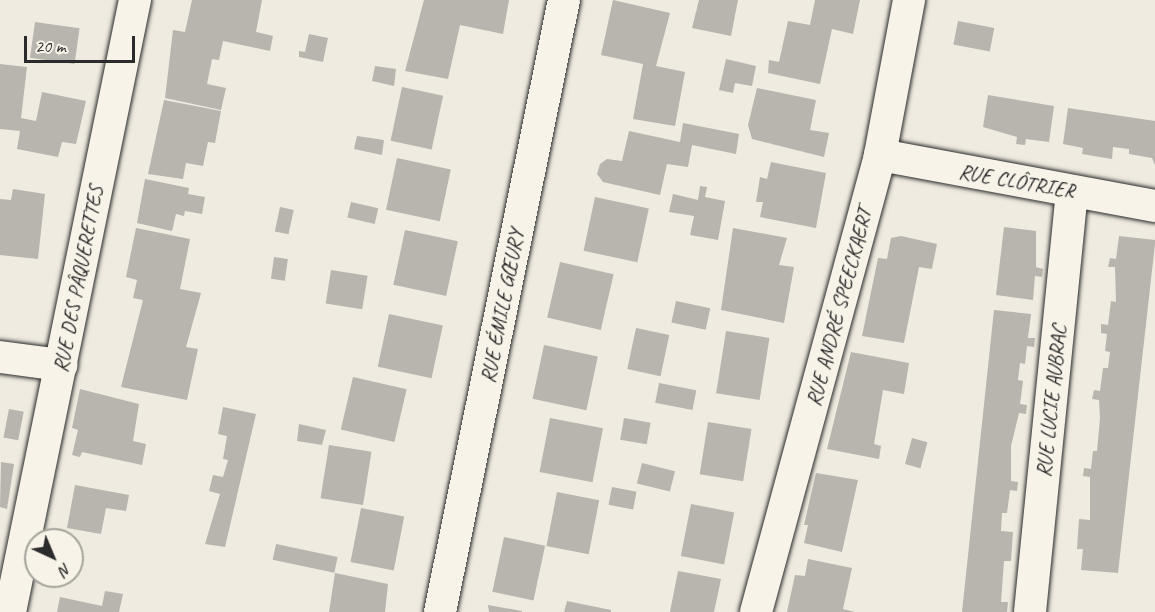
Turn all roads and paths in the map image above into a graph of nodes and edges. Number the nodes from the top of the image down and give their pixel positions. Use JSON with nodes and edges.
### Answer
{"nodes":[{"id":1,"x":135,"y":0,"type":"edge"},
{"id":2,"x":564,"y":0,"type":"edge"},
{"id":3,"x":909,"y":0,"type":"edge"},
{"id":4,"x":880,"y":155,"type":"junction"},
{"id":5,"x":1072,"y":190,"type":"junction"},
{"id":6,"x":1155,"y":206,"type":"edge"},
{"id":7,"x":0,"y":357,"type":"edge"},
{"id":8,"x":61,"y":365,"type":"junction"},
{"id":9,"x":10,"y":612,"type":"edge"},
{"id":10,"x":440,"y":612,"type":"edge"},
{"id":11,"x":756,"y":612,"type":"edge"},
{"id":12,"x":1030,"y":612,"type":"edge"}],
"edges":[{"from":1,"to":8,"type":"street","name":"RUE DES PÂQUERETTES"},
{"from":2,"to":10,"type":"street","name":"RUE ÉMILE GŒURY"},
{"from":3,"to":4,"type":"street","name":"RUE ANDRÉ SPEECKAERT"},
{"from":4,"to":5,"type":"street","name":"RUE CLÔTRIER"},
{"from":4,"to":11,"type":"street","name":"RUE ANDRÉ SPEECKAERT"},
{"from":5,"to":6,"type":"street","name":"RUE CLÔTRIER"},
{"from":5,"to":12,"type":"street","name":"RUE LUCIE AUBRAC"},
{"from":7,"to":8,"type":"street"},
{"from":8,"to":9,"type":"street","name":"RUE DES PÂQUERETTES"}]}
